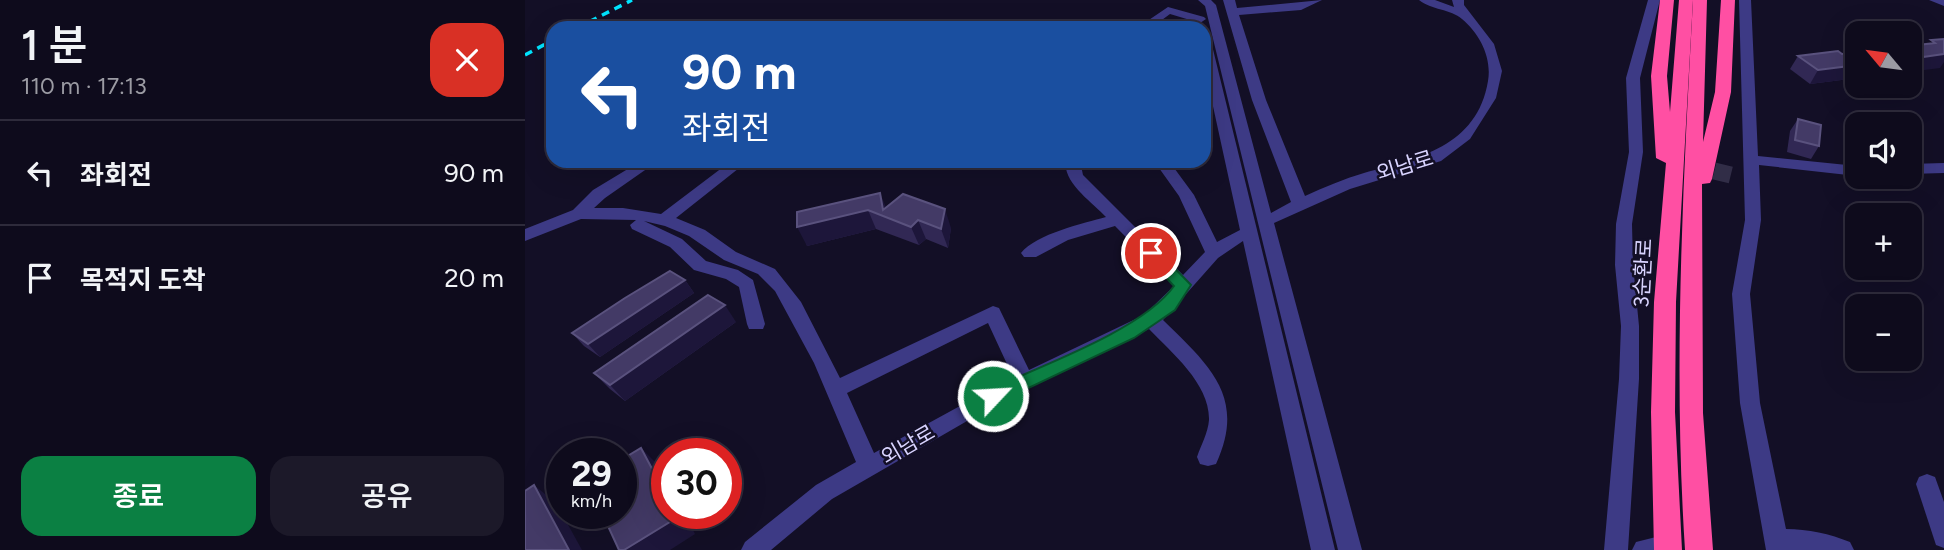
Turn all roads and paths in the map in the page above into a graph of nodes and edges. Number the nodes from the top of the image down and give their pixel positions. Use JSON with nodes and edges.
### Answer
{"nodes":[{"id":1,"x":1202,"y":0,"type":"edge"},
{"id":2,"x":1316,"y":0,"type":"edge"},
{"id":3,"x":1425,"y":0,"type":"edge"},
{"id":4,"x":1458,"y":0,"type":"edge"},
{"id":5,"x":1654,"y":0,"type":"edge"},
{"id":6,"x":1667,"y":0,"type":"edge"},
{"id":7,"x":1686,"y":0,"type":"edge"},
{"id":8,"x":1700,"y":0,"type":"edge"},
{"id":9,"x":1728,"y":0,"type":"edge"},
{"id":10,"x":1745,"y":0,"type":"edge"},
{"id":11,"x":1231,"y":6,"type":"edge"},
{"id":12,"x":1464,"y":15,"type":"junction"},
{"id":13,"x":1153,"y":21,"type":"edge"},
{"id":14,"x":1189,"y":21,"type":"edge"},
{"id":15,"x":1200,"y":21,"type":"edge"},
{"id":16,"x":1211,"y":54,"type":"edge"},
{"id":17,"x":1257,"y":92,"type":"junction"},
{"id":18,"x":1226,"y":96,"type":"junction"},
{"id":19,"x":1636,"y":152,"type":"junction"},
{"id":20,"x":1658,"y":157,"type":"dead end"},
{"id":21,"x":1749,"y":160,"type":"junction"},
{"id":22,"x":640,"y":168,"type":"edge"},
{"id":23,"x":732,"y":168,"type":"edge"},
{"id":24,"x":1072,"y":168,"type":"edge"},
{"id":25,"x":1166,"y":168,"type":"edge"},
{"id":26,"x":1944,"y":168,"type":"edge"},
{"id":27,"x":1922,"y":169,"type":"edge"},
{"id":28,"x":1845,"y":171,"type":"edge"},
{"id":29,"x":1300,"y":204,"type":"junction"},
{"id":30,"x":579,"y":214,"type":"junction"},
{"id":31,"x":1275,"y":218,"type":"dead end"},
{"id":32,"x":1118,"y":220,"type":"junction"},
{"id":33,"x":662,"y":221,"type":"junction"},
{"id":34,"x":1670,"y":224,"type":"junction"},
{"id":35,"x":1691,"y":229,"type":"junction"},
{"id":36,"x":525,"y":235,"type":"edge"},
{"id":37,"x":1240,"y":235,"type":"dead end"},
{"id":38,"x":1213,"y":251,"type":"junction"},
{"id":39,"x":1030,"y":253,"type":"dead end"},
{"id":40,"x":1183,"y":285,"type":"junction"},
{"id":41,"x":1151,"y":320,"type":"junction"},
{"id":42,"x":756,"y":324,"type":"dead end"},
{"id":43,"x":1024,"y":382,"type":"junction"},
{"id":44,"x":834,"y":390,"type":"junction"},
{"id":45,"x":1207,"y":457,"type":"dead end"},
{"id":46,"x":869,"y":467,"type":"junction"},
{"id":47,"x":1927,"y":484,"type":"dead end"},
{"id":48,"x":1944,"y":537,"type":"edge"},
{"id":49,"x":1777,"y":545,"type":"edge"},
{"id":50,"x":1657,"y":549,"type":"edge"},
{"id":51,"x":753,"y":550,"type":"edge"},
{"id":52,"x":1323,"y":550,"type":"edge"},
{"id":53,"x":1350,"y":550,"type":"edge"},
{"id":54,"x":1616,"y":550,"type":"edge"},
{"id":55,"x":1699,"y":550,"type":"edge"},
{"id":56,"x":1842,"y":550,"type":"edge"}],
"edges":[{"from":1,"to":15,"type":"street"},
{"from":1,"to":18,"type":"street"},
{"from":2,"to":11,"type":"street"},
{"from":3,"to":12,"type":"street"},
{"from":4,"to":12,"type":"street","name":"외남로"},
{"from":5,"to":19,"type":"street"},
{"from":6,"to":34,"type":"highway"},
{"from":7,"to":34,"type":"highway","name":"3순환로"},
{"from":8,"to":35,"type":"highway"},
{"from":9,"to":35,"type":"highway"},
{"from":10,"to":21,"type":"street"},
{"from":11,"to":17,"type":"street"},
{"from":12,"to":29,"type":"street","name":"외남로"},
{"from":13,"to":14,"type":"street"},
{"from":16,"to":18,"type":"street"},
{"from":17,"to":18,"type":"street"},
{"from":17,"to":29,"type":"street"},
{"from":18,"to":52,"type":"street"},
{"from":18,"to":53,"type":"street"},
{"from":19,"to":20,"type":"street"},
{"from":19,"to":54,"type":"street"},
{"from":21,"to":28,"type":"street"},
{"from":21,"to":49,"type":"street"},
{"from":22,"to":30,"type":"street"},
{"from":23,"to":33,"type":"street"},
{"from":24,"to":32,"type":"street"},
{"from":25,"to":38,"type":"street"},
{"from":26,"to":27,"type":"street"},
{"from":29,"to":31,"type":"street","name":"외남로"},
{"from":30,"to":33,"type":"street"},
{"from":30,"to":36,"type":"street"},
{"from":30,"to":42,"type":"street"},
{"from":32,"to":39,"type":"street"},
{"from":32,"to":40,"type":"street"},
{"from":33,"to":44,"type":"street"},
{"from":34,"to":50,"type":"highway","name":"3순환로"},
{"from":35,"to":55,"type":"highway"},
{"from":37,"to":38,"type":"street","name":"외남로"},
{"from":38,"to":40,"type":"street","name":"외남로"},
{"from":40,"to":41,"type":"street","name":"외남로"},
{"from":41,"to":43,"type":"street","name":"외남로"},
{"from":41,"to":45,"type":"street"},
{"from":43,"to":44,"type":"street"},
{"from":43,"to":46,"type":"street","name":"외남로"},
{"from":44,"to":46,"type":"street"},
{"from":46,"to":51,"type":"street","name":"외남로"},
{"from":47,"to":48,"type":"street"},
{"from":49,"to":56,"type":"street"}]}
